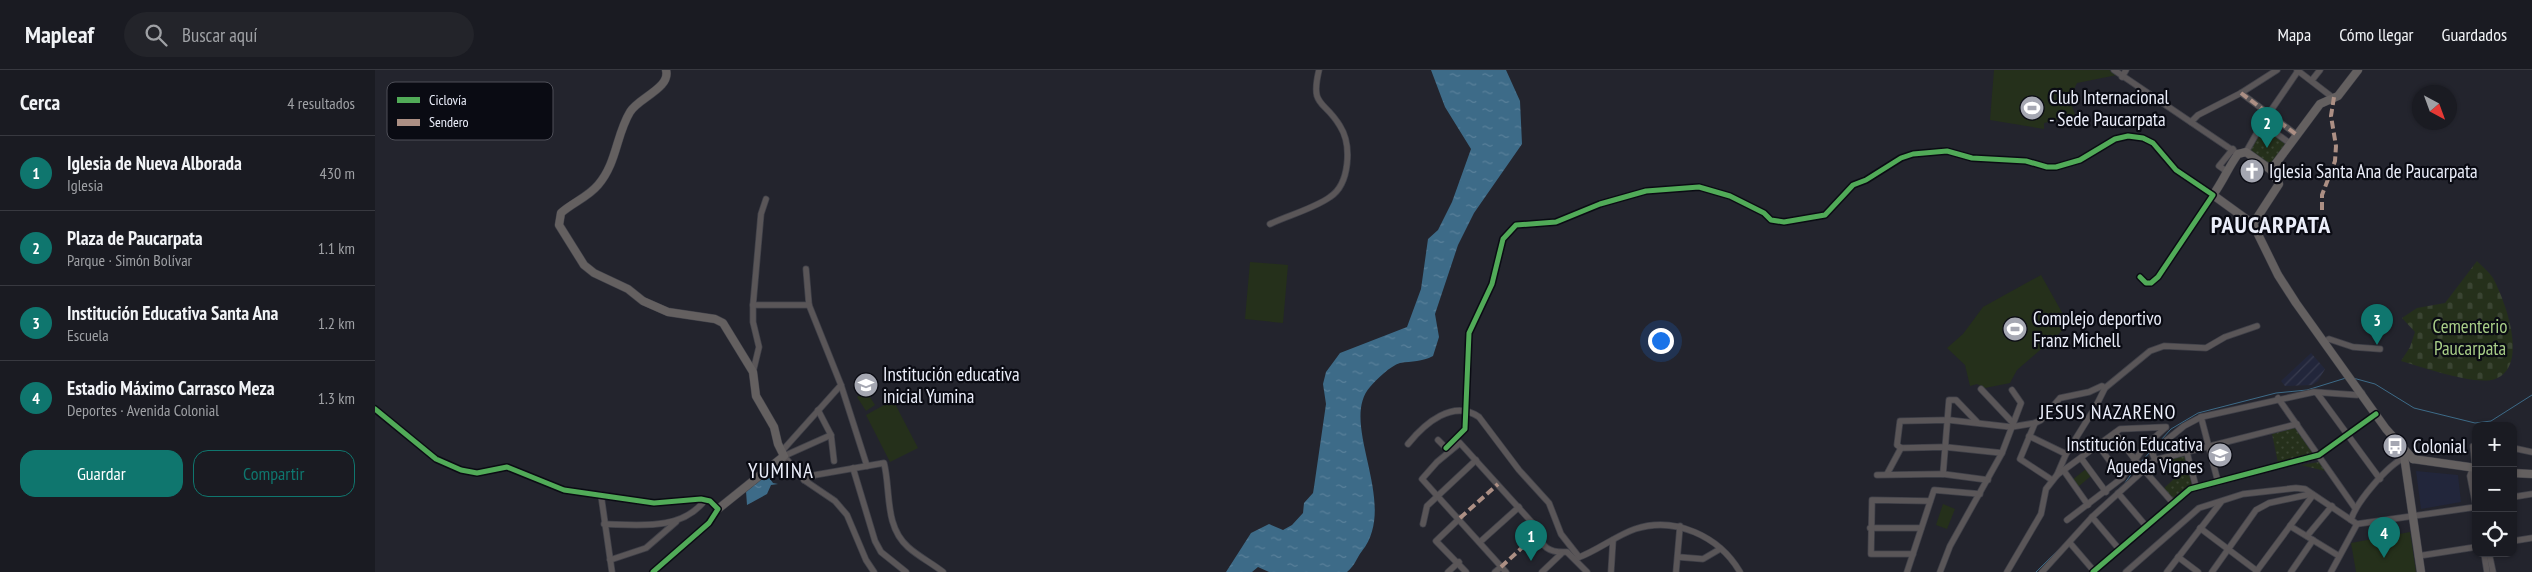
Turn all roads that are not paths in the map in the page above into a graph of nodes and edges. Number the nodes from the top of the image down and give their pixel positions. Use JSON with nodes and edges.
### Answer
{"nodes":[{"id":1,"x":666,"y":70,"type":"edge"},
{"id":2,"x":1319,"y":70,"type":"edge"},
{"id":3,"x":2114,"y":70,"type":"edge"},
{"id":4,"x":2127,"y":70,"type":"edge"},
{"id":5,"x":2277,"y":70,"type":"edge"},
{"id":6,"x":2298,"y":70,"type":"edge"},
{"id":7,"x":2320,"y":70,"type":"edge"},
{"id":8,"x":2358,"y":70,"type":"edge"},
{"id":9,"x":2122,"y":77,"type":"junction"},
{"id":10,"x":2312,"y":80,"type":"junction"},
{"id":11,"x":2241,"y":93,"type":"junction"},
{"id":12,"x":2332,"y":97,"type":"junction"},
{"id":13,"x":2269,"y":114,"type":"junction"},
{"id":14,"x":2191,"y":122,"type":"junction"},
{"id":15,"x":2263,"y":124,"type":"junction"},
{"id":16,"x":2297,"y":135,"type":"junction"},
{"id":17,"x":2291,"y":144,"type":"junction"},
{"id":18,"x":2239,"y":151,"type":"junction"},
{"id":19,"x":2271,"y":170,"type":"junction"},
{"id":20,"x":2213,"y":195,"type":"junction"},
{"id":21,"x":766,"y":199,"type":"dead end"},
{"id":22,"x":1270,"y":224,"type":"dead end"},
{"id":23,"x":2253,"y":224,"type":"junction"},
{"id":24,"x":806,"y":269,"type":"dead end"},
{"id":25,"x":2140,"y":277,"type":"dead end"},
{"id":26,"x":753,"y":305,"type":"junction"},
{"id":27,"x":809,"y":305,"type":"junction"},
{"id":28,"x":2257,"y":326,"type":"dead end"},
{"id":29,"x":2324,"y":342,"type":"junction"},
{"id":30,"x":2380,"y":349,"type":"dead end"},
{"id":31,"x":753,"y":372,"type":"junction"},
{"id":32,"x":841,"y":385,"type":"junction"},
{"id":33,"x":2105,"y":388,"type":"junction"},
{"id":34,"x":1981,"y":389,"type":"dead end"},
{"id":35,"x":2012,"y":390,"type":"dead end"},
{"id":36,"x":2317,"y":392,"type":"junction"},
{"id":37,"x":2362,"y":393,"type":"junction"},
{"id":38,"x":2278,"y":398,"type":"junction"},
{"id":39,"x":375,"y":409,"type":"edge"},
{"id":40,"x":1467,"y":409,"type":"junction"},
{"id":41,"x":818,"y":410,"type":"junction"},
{"id":42,"x":2376,"y":414,"type":"junction"},
{"id":43,"x":2201,"y":417,"type":"junction"},
{"id":44,"x":1949,"y":420,"type":"junction"},
{"id":45,"x":1977,"y":422,"type":"junction"},
{"id":46,"x":2035,"y":423,"type":"junction"},
{"id":47,"x":2297,"y":424,"type":"junction"},
{"id":48,"x":2012,"y":425,"type":"junction"},
{"id":49,"x":2115,"y":433,"type":"junction"},
{"id":50,"x":831,"y":435,"type":"junction"},
{"id":51,"x":2347,"y":435,"type":"junction"},
{"id":52,"x":2029,"y":436,"type":"junction"},
{"id":53,"x":1438,"y":440,"type":"dead end"},
{"id":54,"x":1408,"y":444,"type":"dead end"},
{"id":55,"x":2098,"y":445,"type":"junction"},
{"id":56,"x":1945,"y":447,"type":"junction"},
{"id":57,"x":2209,"y":447,"type":"junction"},
{"id":58,"x":1901,"y":448,"type":"junction"},
{"id":59,"x":1448,"y":449,"type":"junction"},
{"id":60,"x":2517,"y":449,"type":"edge"},
{"id":61,"x":2532,"y":452,"type":"edge"},
{"id":62,"x":2002,"y":453,"type":"junction"},
{"id":63,"x":2187,"y":453,"type":"junction"},
{"id":64,"x":783,"y":454,"type":"junction"},
{"id":65,"x":2066,"y":454,"type":"junction"},
{"id":66,"x":2319,"y":455,"type":"junction"},
{"id":67,"x":2081,"y":458,"type":"junction"},
{"id":68,"x":2407,"y":459,"type":"junction"},
{"id":69,"x":834,"y":460,"type":"dead end"},
{"id":70,"x":1476,"y":460,"type":"junction"},
{"id":71,"x":2135,"y":460,"type":"junction"},
{"id":72,"x":2155,"y":460,"type":"junction"},
{"id":73,"x":867,"y":466,"type":"junction"},
{"id":74,"x":853,"y":468,"type":"junction"},
{"id":75,"x":2143,"y":469,"type":"junction"},
{"id":76,"x":2472,"y":470,"type":"edge"},
{"id":77,"x":2064,"y":471,"type":"junction"},
{"id":78,"x":2517,"y":473,"type":"edge"},
{"id":79,"x":1887,"y":474,"type":"junction"},
{"id":80,"x":1943,"y":474,"type":"junction"},
{"id":81,"x":2472,"y":474,"type":"edge"},
{"id":82,"x":2532,"y":474,"type":"edge"},
{"id":83,"x":1877,"y":476,"type":"dead end"},
{"id":84,"x":2055,"y":478,"type":"junction"},
{"id":85,"x":2122,"y":478,"type":"junction"},
{"id":86,"x":2380,"y":479,"type":"junction"},
{"id":87,"x":804,"y":480,"type":"junction"},
{"id":88,"x":1988,"y":480,"type":"junction"},
{"id":89,"x":2217,"y":482,"type":"junction"},
{"id":90,"x":2472,"y":486,"type":"edge"},
{"id":91,"x":2197,"y":487,"type":"junction"},
{"id":92,"x":2105,"y":492,"type":"junction"},
{"id":93,"x":2118,"y":493,"type":"junction"},
{"id":94,"x":1980,"y":494,"type":"junction"},
{"id":95,"x":2313,"y":494,"type":"junction"},
{"id":96,"x":2532,"y":494,"type":"edge"},
{"id":97,"x":601,"y":495,"type":"junction"},
{"id":98,"x":1438,"y":495,"type":"junction"},
{"id":99,"x":2517,"y":496,"type":"edge"},
{"id":100,"x":705,"y":500,"type":"junction"},
{"id":101,"x":1930,"y":501,"type":"junction"},
{"id":102,"x":2221,"y":502,"type":"junction"},
{"id":103,"x":2173,"y":503,"type":"junction"},
{"id":104,"x":2089,"y":505,"type":"junction"},
{"id":105,"x":2331,"y":506,"type":"junction"},
{"id":106,"x":1519,"y":507,"type":"junction"},
{"id":107,"x":2355,"y":508,"type":"junction"},
{"id":108,"x":2472,"y":508,"type":"edge"},
{"id":109,"x":718,"y":509,"type":"junction"},
{"id":110,"x":2415,"y":516,"type":"junction"},
{"id":111,"x":2092,"y":517,"type":"junction"},
{"id":112,"x":1460,"y":518,"type":"junction"},
{"id":113,"x":678,"y":520,"type":"junction"},
{"id":114,"x":2067,"y":520,"type":"dead end"},
{"id":115,"x":2351,"y":520,"type":"junction"},
{"id":116,"x":604,"y":524,"type":"junction"},
{"id":117,"x":1423,"y":524,"type":"dead end"},
{"id":118,"x":2357,"y":524,"type":"junction"},
{"id":119,"x":1680,"y":526,"type":"junction"},
{"id":120,"x":2146,"y":526,"type":"junction"},
{"id":121,"x":2290,"y":526,"type":"junction"},
{"id":122,"x":1870,"y":528,"type":"junction"},
{"id":123,"x":1921,"y":528,"type":"junction"},
{"id":124,"x":2200,"y":528,"type":"junction"},
{"id":125,"x":2310,"y":538,"type":"junction"},
{"id":126,"x":2532,"y":538,"type":"edge"},
{"id":127,"x":1613,"y":540,"type":"junction"},
{"id":128,"x":2517,"y":540,"type":"edge"},
{"id":129,"x":1480,"y":542,"type":"junction"},
{"id":130,"x":2070,"y":543,"type":"junction"},
{"id":131,"x":2472,"y":548,"type":"edge"},
{"id":132,"x":2119,"y":549,"type":"junction"},
{"id":133,"x":1720,"y":550,"type":"junction"},
{"id":134,"x":2228,"y":550,"type":"junction"},
{"id":135,"x":1561,"y":554,"type":"junction"},
{"id":136,"x":1913,"y":554,"type":"junction"},
{"id":137,"x":2339,"y":556,"type":"junction"},
{"id":138,"x":2421,"y":556,"type":"junction"},
{"id":139,"x":1678,"y":557,"type":"junction"},
{"id":140,"x":2178,"y":557,"type":"junction"},
{"id":141,"x":2485,"y":557,"type":"edge"},
{"id":142,"x":2490,"y":557,"type":"edge"},
{"id":143,"x":1576,"y":558,"type":"junction"},
{"id":144,"x":610,"y":560,"type":"junction"},
{"id":145,"x":1459,"y":562,"type":"junction"},
{"id":146,"x":1501,"y":567,"type":"junction"},
{"id":147,"x":935,"y":569,"type":"edge"},
{"id":148,"x":2047,"y":570,"type":"edge"},
{"id":149,"x":2293,"y":571,"type":"edge"},
{"id":150,"x":612,"y":572,"type":"edge"},
{"id":151,"x":653,"y":572,"type":"edge"},
{"id":152,"x":874,"y":572,"type":"edge"},
{"id":153,"x":906,"y":572,"type":"edge"},
{"id":154,"x":943,"y":572,"type":"edge"},
{"id":155,"x":1448,"y":572,"type":"edge"},
{"id":156,"x":1466,"y":572,"type":"edge"},
{"id":157,"x":1495,"y":572,"type":"edge"},
{"id":158,"x":1506,"y":572,"type":"edge"},
{"id":159,"x":1541,"y":572,"type":"edge"},
{"id":160,"x":1587,"y":572,"type":"edge"},
{"id":161,"x":1611,"y":572,"type":"edge"},
{"id":162,"x":1676,"y":572,"type":"edge"},
{"id":163,"x":1740,"y":572,"type":"edge"},
{"id":164,"x":1907,"y":572,"type":"edge"},
{"id":165,"x":1940,"y":572,"type":"edge"},
{"id":166,"x":2007,"y":572,"type":"edge"},
{"id":167,"x":2094,"y":572,"type":"edge"},
{"id":168,"x":2126,"y":572,"type":"edge"},
{"id":169,"x":2167,"y":572,"type":"edge"},
{"id":170,"x":2198,"y":572,"type":"edge"},
{"id":171,"x":2212,"y":572,"type":"edge"},
{"id":172,"x":2257,"y":572,"type":"edge"},
{"id":173,"x":2331,"y":572,"type":"edge"},
{"id":174,"x":2421,"y":572,"type":"edge"},
{"id":175,"x":2426,"y":572,"type":"edge"},
{"id":176,"x":2487,"y":572,"type":"edge"},
{"id":177,"x":2493,"y":572,"type":"edge"}],
"edges":[{"from":1,"to":31,"type":"main road"},
{"from":2,"to":22,"type":"street"},
{"from":3,"to":9,"type":"street"},
{"from":4,"to":9,"type":"street"},
{"from":5,"to":11,"type":"street"},
{"from":6,"to":10,"type":"street"},
{"from":6,"to":13,"type":"street"},
{"from":7,"to":10,"type":"street"},
{"from":8,"to":12,"type":"main road"},
{"from":9,"to":14,"type":"street"},
{"from":10,"to":12,"type":"street"},
{"from":11,"to":13,"type":"street"},
{"from":11,"to":14,"type":"street"},
{"from":12,"to":16,"type":"main road"},
{"from":13,"to":15,"type":"street"},
{"from":13,"to":16,"type":"street"},
{"from":14,"to":18,"type":"street"},
{"from":15,"to":17,"type":"street"},
{"from":15,"to":18,"type":"street"},
{"from":16,"to":17,"type":"main road"},
{"from":17,"to":19,"type":"main road"},
{"from":18,"to":19,"type":"main road"},
{"from":18,"to":20,"type":"main road"},
{"from":19,"to":23,"type":"main road"},
{"from":20,"to":23,"type":"main road"},
{"from":20,"to":25,"type":"street"},
{"from":20,"to":40,"type":"street"},
{"from":21,"to":26,"type":"street"},
{"from":23,"to":29,"type":"main road"},
{"from":24,"to":27,"type":"street"},
{"from":26,"to":27,"type":"street"},
{"from":26,"to":31,"type":"street"},
{"from":27,"to":32,"type":"street"},
{"from":28,"to":33,"type":"street"},
{"from":29,"to":30,"type":"street"},
{"from":29,"to":37,"type":"main road"},
{"from":31,"to":64,"type":"main road"},
{"from":32,"to":41,"type":"street"},
{"from":32,"to":73,"type":"street"},
{"from":33,"to":46,"type":"street"},
{"from":33,"to":65,"type":"street"},
{"from":34,"to":48,"type":"street"},
{"from":35,"to":48,"type":"street"},
{"from":36,"to":37,"type":"street"},
{"from":36,"to":38,"type":"street"},
{"from":36,"to":51,"type":"street"},
{"from":37,"to":42,"type":"main road"},
{"from":38,"to":43,"type":"street"},
{"from":38,"to":47,"type":"street"},
{"from":39,"to":97,"type":"street"},
{"from":40,"to":54,"type":"street"},
{"from":40,"to":59,"type":"street"},
{"from":40,"to":143,"type":"street"},
{"from":41,"to":50,"type":"street"},
{"from":41,"to":64,"type":"street"},
{"from":42,"to":51,"type":"street"},
{"from":42,"to":68,"type":"main road"},
{"from":43,"to":57,"type":"street"},
{"from":43,"to":72,"type":"street"},
{"from":44,"to":45,"type":"street"},
{"from":44,"to":45,"type":"street"},
{"from":44,"to":56,"type":"street"},
{"from":44,"to":58,"type":"street"},
{"from":45,"to":48,"type":"street"},
{"from":46,"to":48,"type":"street"},
{"from":46,"to":52,"type":"street"},
{"from":47,"to":57,"type":"street"},
{"from":47,"to":66,"type":"street"},
{"from":48,"to":62,"type":"street"},
{"from":49,"to":55,"type":"street"},
{"from":49,"to":71,"type":"street"},
{"from":49,"to":71,"type":"street"},
{"from":50,"to":64,"type":"street"},
{"from":50,"to":69,"type":"street"},
{"from":51,"to":66,"type":"street"},
{"from":51,"to":86,"type":"street"},
{"from":52,"to":65,"type":"street"},
{"from":52,"to":84,"type":"street"},
{"from":53,"to":59,"type":"street"},
{"from":55,"to":67,"type":"street"},
{"from":55,"to":85,"type":"street"},
{"from":56,"to":58,"type":"street"},
{"from":56,"to":62,"type":"street"},
{"from":56,"to":80,"type":"street"},
{"from":57,"to":63,"type":"street"},
{"from":57,"to":89,"type":"street"},
{"from":58,"to":79,"type":"street"},
{"from":59,"to":70,"type":"street"},
{"from":59,"to":98,"type":"street"},
{"from":60,"to":61,"type":"street"},
{"from":62,"to":88,"type":"street"},
{"from":63,"to":72,"type":"street"},
{"from":63,"to":91,"type":"street"},
{"from":64,"to":87,"type":"street"},
{"from":64,"to":109,"type":"main road"},
{"from":65,"to":84,"type":"street"},
{"from":66,"to":89,"type":"street"},
{"from":66,"to":107,"type":"street"},
{"from":67,"to":77,"type":"street"},
{"from":67,"to":92,"type":"street"},
{"from":68,"to":76,"type":"main road"},
{"from":68,"to":86,"type":"street"},
{"from":68,"to":110,"type":"main road"},
{"from":70,"to":98,"type":"street"},
{"from":70,"to":106,"type":"street"},
{"from":71,"to":75,"type":"street"},
{"from":71,"to":85,"type":"street"},
{"from":72,"to":75,"type":"street"},
{"from":73,"to":74,"type":"street"},
{"from":73,"to":147,"type":"street"},
{"from":74,"to":87,"type":"street"},
{"from":74,"to":153,"type":"street"},
{"from":75,"to":93,"type":"street"},
{"from":75,"to":103,"type":"street"},
{"from":77,"to":84,"type":"street"},
{"from":77,"to":104,"type":"street"},
{"from":78,"to":82,"type":"main road"},
{"from":79,"to":80,"type":"street"},
{"from":79,"to":83,"type":"street"},
{"from":80,"to":88,"type":"street"},
{"from":81,"to":90,"type":"street"},
{"from":84,"to":166,"type":"street"},
{"from":85,"to":92,"type":"street"},
{"from":86,"to":107,"type":"street"},
{"from":87,"to":152,"type":"street"},
{"from":88,"to":94,"type":"street"},
{"from":89,"to":91,"type":"street"},
{"from":91,"to":103,"type":"street"},
{"from":92,"to":104,"type":"street"},
{"from":93,"to":111,"type":"street"},
{"from":93,"to":120,"type":"street"},
{"from":94,"to":101,"type":"street"},
{"from":94,"to":165,"type":"street"},
{"from":95,"to":102,"type":"street"},
{"from":95,"to":105,"type":"street"},
{"from":95,"to":121,"type":"street"},
{"from":95,"to":134,"type":"street"},
{"from":96,"to":99,"type":"street"},
{"from":97,"to":100,"type":"street"},
{"from":97,"to":116,"type":"street"},
{"from":98,"to":112,"type":"street"},
{"from":98,"to":117,"type":"street"},
{"from":100,"to":109,"type":"street"},
{"from":100,"to":113,"type":"street"},
{"from":101,"to":122,"type":"street"},
{"from":101,"to":123,"type":"street"},
{"from":102,"to":124,"type":"street"},
{"from":102,"to":168,"type":"street"},
{"from":103,"to":120,"type":"street"},
{"from":104,"to":114,"type":"street"},
{"from":105,"to":115,"type":"street"},
{"from":105,"to":125,"type":"street"},
{"from":106,"to":129,"type":"street"},
{"from":106,"to":135,"type":"street"},
{"from":107,"to":115,"type":"street"},
{"from":108,"to":110,"type":"street"},
{"from":109,"to":151,"type":"street"},
{"from":110,"to":118,"type":"street"},
{"from":110,"to":138,"type":"main road"},
{"from":111,"to":130,"type":"street"},
{"from":111,"to":132,"type":"street"},
{"from":112,"to":129,"type":"street"},
{"from":112,"to":145,"type":"street"},
{"from":113,"to":116,"type":"street"},
{"from":113,"to":144,"type":"street"},
{"from":115,"to":118,"type":"street"},
{"from":116,"to":144,"type":"street"},
{"from":118,"to":137,"type":"street"},
{"from":119,"to":127,"type":"street"},
{"from":119,"to":133,"type":"street"},
{"from":119,"to":139,"type":"street"},
{"from":120,"to":132,"type":"street"},
{"from":121,"to":125,"type":"street"},
{"from":121,"to":172,"type":"street"},
{"from":122,"to":123,"type":"street"},
{"from":122,"to":136,"type":"street"},
{"from":123,"to":136,"type":"street"},
{"from":124,"to":134,"type":"street"},
{"from":124,"to":140,"type":"street"},
{"from":125,"to":137,"type":"street"},
{"from":125,"to":149,"type":"street"},
{"from":126,"to":128,"type":"street"},
{"from":127,"to":143,"type":"street"},
{"from":127,"to":161,"type":"street"},
{"from":129,"to":146,"type":"street"},
{"from":130,"to":148,"type":"street"},
{"from":130,"to":167,"type":"street"},
{"from":131,"to":138,"type":"street"},
{"from":132,"to":167,"type":"street"},
{"from":133,"to":139,"type":"street"},
{"from":133,"to":163,"type":"street"},
{"from":134,"to":171,"type":"street"},
{"from":134,"to":172,"type":"street"},
{"from":135,"to":143,"type":"street"},
{"from":135,"to":159,"type":"street"},
{"from":136,"to":164,"type":"street"},
{"from":137,"to":173,"type":"street"},
{"from":138,"to":174,"type":"main road"},
{"from":138,"to":175,"type":"main road"},
{"from":139,"to":162,"type":"street"},
{"from":140,"to":169,"type":"street"},
{"from":140,"to":170,"type":"street"},
{"from":141,"to":176,"type":"street"},
{"from":142,"to":177,"type":"street"},
{"from":143,"to":160,"type":"street"},
{"from":144,"to":150,"type":"street"},
{"from":145,"to":155,"type":"street"},
{"from":145,"to":156,"type":"street"},
{"from":146,"to":157,"type":"street"},
{"from":146,"to":158,"type":"street"},
{"from":147,"to":154,"type":"street"}]}
